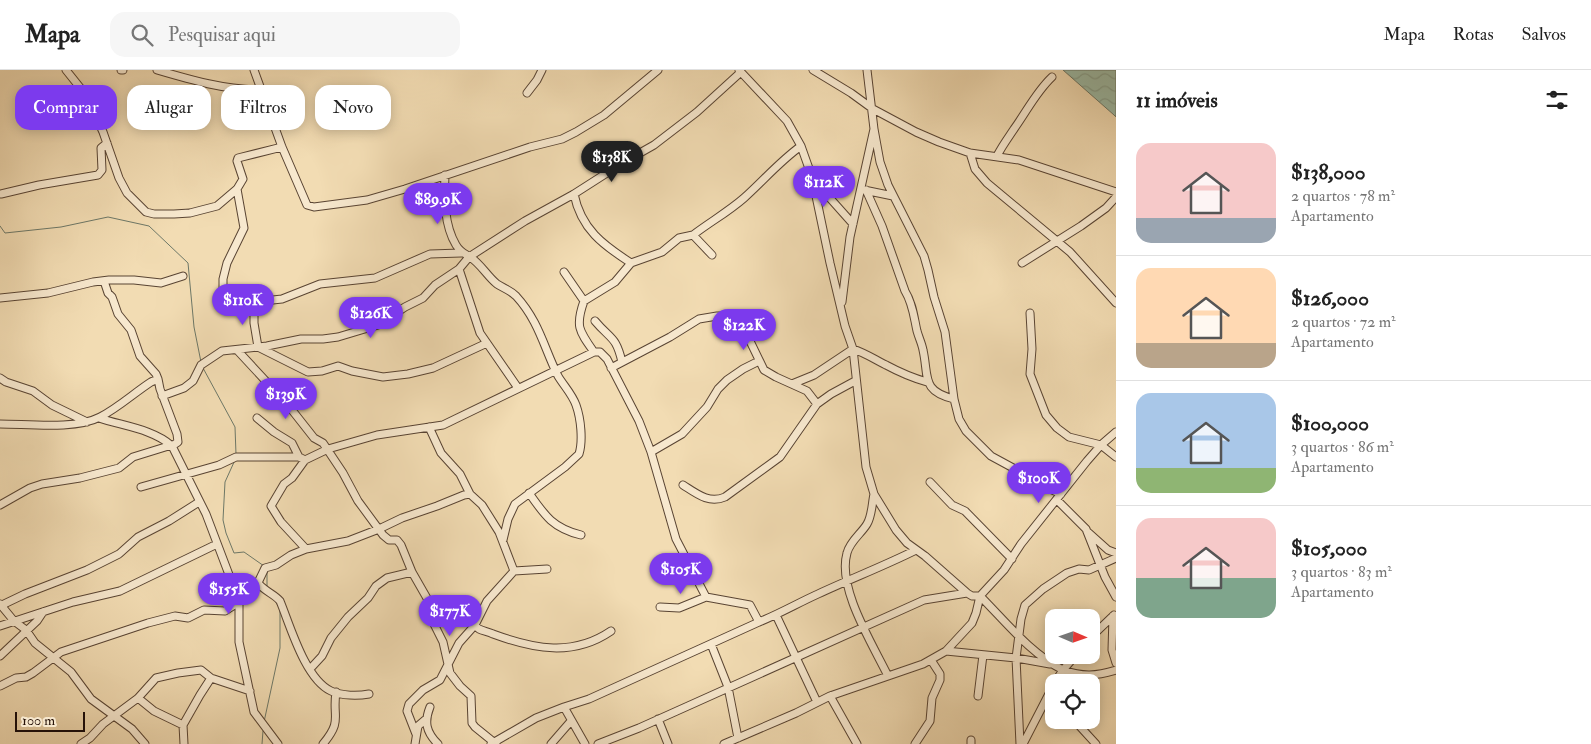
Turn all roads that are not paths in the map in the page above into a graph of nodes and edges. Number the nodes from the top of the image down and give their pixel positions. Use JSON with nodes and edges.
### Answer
{"nodes":[{"id":1,"x":66,"y":70,"type":"edge"},
{"id":2,"x":157,"y":70,"type":"edge"},
{"id":3,"x":254,"y":70,"type":"edge"},
{"id":4,"x":542,"y":70,"type":"edge"},
{"id":5,"x":658,"y":70,"type":"edge"},
{"id":6,"x":814,"y":70,"type":"edge"},
{"id":7,"x":867,"y":70,"type":"edge"},
{"id":8,"x":740,"y":71,"type":"edge"},
{"id":9,"x":1052,"y":77,"type":"dead end"},
{"id":10,"x":259,"y":85,"type":"edge"},
{"id":11,"x":221,"y":86,"type":"edge"},
{"id":12,"x":527,"y":93,"type":"dead end"},
{"id":13,"x":873,"y":109,"type":"junction"},
{"id":14,"x":874,"y":129,"type":"junction"},
{"id":15,"x":276,"y":130,"type":"edge"},
{"id":16,"x":107,"y":143,"type":"junction"},
{"id":17,"x":801,"y":146,"type":"junction"},
{"id":18,"x":282,"y":147,"type":"junction"},
{"id":19,"x":970,"y":153,"type":"junction"},
{"id":20,"x":997,"y":156,"type":"junction"},
{"id":21,"x":445,"y":174,"type":"junction"},
{"id":22,"x":812,"y":178,"type":"junction"},
{"id":23,"x":236,"y":189,"type":"junction"},
{"id":24,"x":864,"y":190,"type":"junction"},
{"id":25,"x":1116,"y":192,"type":"edge"},
{"id":26,"x":1,"y":194,"type":"edge"},
{"id":27,"x":574,"y":194,"type":"junction"},
{"id":28,"x":893,"y":196,"type":"junction"},
{"id":29,"x":1116,"y":197,"type":"edge"},
{"id":30,"x":853,"y":224,"type":"junction"},
{"id":31,"x":693,"y":235,"type":"junction"},
{"id":32,"x":1057,"y":242,"type":"junction"},
{"id":33,"x":462,"y":253,"type":"junction"},
{"id":34,"x":712,"y":255,"type":"dead end"},
{"id":35,"x":469,"y":256,"type":"junction"},
{"id":36,"x":631,"y":263,"type":"junction"},
{"id":37,"x":1022,"y":263,"type":"dead end"},
{"id":38,"x":459,"y":269,"type":"junction"},
{"id":39,"x":564,"y":272,"type":"dead end"},
{"id":40,"x":183,"y":276,"type":"dead end"},
{"id":41,"x":104,"y":281,"type":"junction"},
{"id":42,"x":0,"y":298,"type":"edge"},
{"id":43,"x":584,"y":301,"type":"junction"},
{"id":44,"x":254,"y":302,"type":"junction"},
{"id":45,"x":1116,"y":303,"type":"edge"},
{"id":46,"x":841,"y":307,"type":"junction"},
{"id":47,"x":1030,"y":313,"type":"dead end"},
{"id":48,"x":595,"y":321,"type":"dead end"},
{"id":49,"x":487,"y":343,"type":"junction"},
{"id":50,"x":258,"y":347,"type":"junction"},
{"id":51,"x":853,"y":349,"type":"junction"},
{"id":52,"x":237,"y":350,"type":"junction"},
{"id":53,"x":594,"y":352,"type":"junction"},
{"id":54,"x":759,"y":361,"type":"junction"},
{"id":55,"x":622,"y":362,"type":"junction"},
{"id":56,"x":611,"y":368,"type":"junction"},
{"id":57,"x":556,"y":370,"type":"junction"},
{"id":58,"x":0,"y":378,"type":"edge"},
{"id":59,"x":158,"y":379,"type":"junction"},
{"id":60,"x":855,"y":381,"type":"junction"},
{"id":61,"x":927,"y":382,"type":"junction"},
{"id":62,"x":792,"y":384,"type":"junction"},
{"id":63,"x":518,"y":388,"type":"junction"},
{"id":64,"x":162,"y":396,"type":"junction"},
{"id":65,"x":954,"y":399,"type":"junction"},
{"id":66,"x":817,"y":404,"type":"junction"},
{"id":67,"x":99,"y":418,"type":"junction"},
{"id":68,"x":257,"y":418,"type":"dead end"},
{"id":69,"x":87,"y":422,"type":"junction"},
{"id":70,"x":0,"y":424,"type":"edge"},
{"id":71,"x":429,"y":427,"type":"junction"},
{"id":72,"x":1116,"y":432,"type":"edge"},
{"id":73,"x":1101,"y":445,"type":"junction"},
{"id":74,"x":172,"y":446,"type":"junction"},
{"id":75,"x":328,"y":449,"type":"junction"},
{"id":76,"x":651,"y":452,"type":"junction"},
{"id":77,"x":1116,"y":457,"type":"edge"},
{"id":78,"x":302,"y":458,"type":"junction"},
{"id":79,"x":185,"y":474,"type":"junction"},
{"id":80,"x":930,"y":482,"type":"dead end"},
{"id":81,"x":683,"y":485,"type":"dead end"},
{"id":82,"x":141,"y":486,"type":"dead end"},
{"id":83,"x":529,"y":493,"type":"junction"},
{"id":84,"x":470,"y":494,"type":"junction"},
{"id":85,"x":874,"y":494,"type":"junction"},
{"id":86,"x":1059,"y":497,"type":"junction"},
{"id":87,"x":199,"y":502,"type":"junction"},
{"id":88,"x":0,"y":505,"type":"edge"},
{"id":89,"x":379,"y":529,"type":"junction"},
{"id":90,"x":1086,"y":529,"type":"junction"},
{"id":91,"x":581,"y":535,"type":"dead end"},
{"id":92,"x":503,"y":540,"type":"junction"},
{"id":93,"x":217,"y":544,"type":"junction"},
{"id":94,"x":306,"y":549,"type":"junction"},
{"id":95,"x":916,"y":550,"type":"junction"},
{"id":96,"x":1116,"y":553,"type":"edge"},
{"id":97,"x":1116,"y":558,"type":"edge"},
{"id":98,"x":1012,"y":559,"type":"junction"},
{"id":99,"x":1101,"y":565,"type":"junction"},
{"id":100,"x":547,"y":569,"type":"dead end"},
{"id":101,"x":514,"y":571,"type":"junction"},
{"id":102,"x":412,"y":572,"type":"junction"},
{"id":103,"x":846,"y":581,"type":"junction"},
{"id":104,"x":258,"y":584,"type":"junction"},
{"id":105,"x":967,"y":593,"type":"junction"},
{"id":106,"x":980,"y":596,"type":"junction"},
{"id":107,"x":706,"y":597,"type":"junction"},
{"id":108,"x":1116,"y":597,"type":"edge"},
{"id":109,"x":239,"y":601,"type":"junction"},
{"id":110,"x":1,"y":605,"type":"edge"},
{"id":111,"x":432,"y":607,"type":"junction"},
{"id":112,"x":660,"y":607,"type":"dead end"},
{"id":113,"x":44,"y":612,"type":"junction"},
{"id":114,"x":1114,"y":614,"type":"edge"},
{"id":115,"x":776,"y":616,"type":"junction"},
{"id":116,"x":14,"y":621,"type":"junction"},
{"id":117,"x":758,"y":622,"type":"junction"},
{"id":118,"x":475,"y":625,"type":"junction"},
{"id":119,"x":0,"y":626,"type":"edge"},
{"id":120,"x":865,"y":628,"type":"junction"},
{"id":121,"x":1100,"y":628,"type":"edge"},
{"id":122,"x":26,"y":630,"type":"junction"},
{"id":123,"x":611,"y":631,"type":"dead end"},
{"id":124,"x":1019,"y":636,"type":"junction"},
{"id":125,"x":712,"y":644,"type":"junction"},
{"id":126,"x":946,"y":651,"type":"junction"},
{"id":127,"x":983,"y":655,"type":"junction"},
{"id":128,"x":0,"y":656,"type":"edge"},
{"id":129,"x":53,"y":657,"type":"junction"},
{"id":130,"x":796,"y":657,"type":"junction"},
{"id":131,"x":1016,"y":658,"type":"junction"},
{"id":132,"x":1045,"y":659,"type":"edge"},
{"id":133,"x":931,"y":660,"type":"junction"},
{"id":134,"x":1045,"y":663,"type":"edge"},
{"id":135,"x":1116,"y":663,"type":"edge"},
{"id":136,"x":449,"y":664,"type":"junction"},
{"id":137,"x":1051,"y":664,"type":"edge"},
{"id":138,"x":1068,"y":664,"type":"edge"},
{"id":139,"x":310,"y":669,"type":"junction"},
{"id":140,"x":1063,"y":670,"type":"junction"},
{"id":141,"x":1116,"y":670,"type":"edge"},
{"id":142,"x":1060,"y":674,"type":"edge"},
{"id":143,"x":888,"y":676,"type":"junction"},
{"id":144,"x":211,"y":678,"type":"junction"},
{"id":145,"x":0,"y":686,"type":"edge"},
{"id":146,"x":728,"y":687,"type":"junction"},
{"id":147,"x":250,"y":691,"type":"junction"},
{"id":148,"x":336,"y":692,"type":"junction"},
{"id":149,"x":369,"y":694,"type":"dead end"},
{"id":150,"x":830,"y":696,"type":"junction"},
{"id":151,"x":978,"y":696,"type":"dead end"},
{"id":152,"x":138,"y":698,"type":"junction"},
{"id":153,"x":1045,"y":701,"type":"edge"},
{"id":154,"x":817,"y":702,"type":"junction"},
{"id":155,"x":430,"y":707,"type":"dead end"},
{"id":156,"x":564,"y":707,"type":"junction"},
{"id":157,"x":113,"y":715,"type":"junction"},
{"id":158,"x":658,"y":719,"type":"junction"},
{"id":159,"x":425,"y":720,"type":"junction"},
{"id":160,"x":571,"y":721,"type":"junction"},
{"id":161,"x":184,"y":725,"type":"junction"},
{"id":162,"x":1082,"y":729,"type":"edge"},
{"id":163,"x":416,"y":734,"type":"junction"},
{"id":164,"x":738,"y":738,"type":"junction"},
{"id":165,"x":494,"y":743,"type":"edge"},
{"id":166,"x":81,"y":744,"type":"edge"},
{"id":167,"x":145,"y":744,"type":"edge"},
{"id":168,"x":184,"y":744,"type":"edge"},
{"id":169,"x":278,"y":744,"type":"edge"},
{"id":170,"x":323,"y":744,"type":"edge"},
{"id":171,"x":415,"y":744,"type":"edge"},
{"id":172,"x":438,"y":744,"type":"edge"},
{"id":173,"x":551,"y":744,"type":"edge"},
{"id":174,"x":585,"y":744,"type":"edge"},
{"id":175,"x":598,"y":744,"type":"edge"},
{"id":176,"x":668,"y":744,"type":"edge"},
{"id":177,"x":726,"y":744,"type":"edge"},
{"id":178,"x":857,"y":744,"type":"edge"},
{"id":179,"x":915,"y":744,"type":"edge"},
{"id":180,"x":1022,"y":744,"type":"edge"},
{"id":181,"x":1096,"y":744,"type":"edge"}],
"edges":[{"from":1,"to":16,"type":"street"},
{"from":2,"to":11,"type":"street"},
{"from":3,"to":10,"type":"street"},
{"from":4,"to":12,"type":"street"},
{"from":5,"to":21,"type":"street"},
{"from":6,"to":13,"type":"street"},
{"from":7,"to":13,"type":"street"},
{"from":8,"to":17,"type":"street"},
{"from":8,"to":27,"type":"street"},
{"from":9,"to":20,"type":"street"},
{"from":13,"to":14,"type":"street"},
{"from":13,"to":19,"type":"street"},
{"from":14,"to":24,"type":"street"},
{"from":14,"to":28,"type":"street"},
{"from":15,"to":18,"type":"street"},
{"from":16,"to":23,"type":"street"},
{"from":16,"to":26,"type":"street"},
{"from":17,"to":22,"type":"street"},
{"from":17,"to":31,"type":"street"},
{"from":18,"to":21,"type":"street"},
{"from":18,"to":23,"type":"street"},
{"from":19,"to":20,"type":"street"},
{"from":19,"to":32,"type":"street"},
{"from":20,"to":25,"type":"street"},
{"from":21,"to":33,"type":"street"},
{"from":22,"to":30,"type":"street"},
{"from":22,"to":46,"type":"street"},
{"from":23,"to":44,"type":"street"},
{"from":24,"to":28,"type":"street"},
{"from":24,"to":30,"type":"street"},
{"from":24,"to":61,"type":"street"},
{"from":27,"to":35,"type":"street"},
{"from":27,"to":36,"type":"street"},
{"from":28,"to":65,"type":"street"},
{"from":29,"to":32,"type":"street"},
{"from":30,"to":46,"type":"street"},
{"from":31,"to":34,"type":"street"},
{"from":31,"to":36,"type":"street"},
{"from":32,"to":37,"type":"street"},
{"from":32,"to":45,"type":"street"},
{"from":33,"to":35,"type":"street"},
{"from":33,"to":44,"type":"street"},
{"from":35,"to":38,"type":"street"},
{"from":35,"to":57,"type":"street"},
{"from":36,"to":43,"type":"street"},
{"from":38,"to":49,"type":"street"},
{"from":38,"to":50,"type":"street"},
{"from":39,"to":43,"type":"street"},
{"from":40,"to":41,"type":"street"},
{"from":41,"to":42,"type":"street"},
{"from":41,"to":59,"type":"street"},
{"from":43,"to":53,"type":"street"},
{"from":44,"to":50,"type":"street"},
{"from":46,"to":51,"type":"street"},
{"from":47,"to":73,"type":"street"},
{"from":48,"to":55,"type":"street"},
{"from":49,"to":50,"type":"street"},
{"from":49,"to":63,"type":"street"},
{"from":50,"to":52,"type":"street"},
{"from":51,"to":60,"type":"street"},
{"from":51,"to":61,"type":"street"},
{"from":51,"to":62,"type":"street"},
{"from":52,"to":64,"type":"street"},
{"from":52,"to":75,"type":"street"},
{"from":53,"to":56,"type":"street"},
{"from":53,"to":57,"type":"street"},
{"from":54,"to":55,"type":"street"},
{"from":54,"to":62,"type":"street"},
{"from":54,"to":76,"type":"street"},
{"from":55,"to":56,"type":"street"},
{"from":56,"to":76,"type":"street"},
{"from":57,"to":63,"type":"street"},
{"from":57,"to":83,"type":"street"},
{"from":58,"to":69,"type":"street"},
{"from":59,"to":64,"type":"street"},
{"from":59,"to":67,"type":"street"},
{"from":60,"to":66,"type":"street"},
{"from":60,"to":85,"type":"street"},
{"from":61,"to":65,"type":"street"},
{"from":62,"to":66,"type":"street"},
{"from":63,"to":71,"type":"street"},
{"from":64,"to":74,"type":"street"},
{"from":65,"to":86,"type":"street"},
{"from":66,"to":81,"type":"street"},
{"from":67,"to":69,"type":"street"},
{"from":67,"to":74,"type":"street"},
{"from":68,"to":78,"type":"street"},
{"from":69,"to":70,"type":"street"},
{"from":71,"to":75,"type":"street"},
{"from":71,"to":84,"type":"street"},
{"from":72,"to":73,"type":"street"},
{"from":73,"to":77,"type":"street"},
{"from":73,"to":86,"type":"street"},
{"from":74,"to":79,"type":"street"},
{"from":74,"to":88,"type":"street"},
{"from":75,"to":78,"type":"street"},
{"from":75,"to":89,"type":"street"},
{"from":76,"to":107,"type":"street"},
{"from":78,"to":79,"type":"street"},
{"from":78,"to":94,"type":"street"},
{"from":79,"to":82,"type":"street"},
{"from":79,"to":87,"type":"street"},
{"from":80,"to":98,"type":"street"},
{"from":83,"to":91,"type":"street"},
{"from":83,"to":92,"type":"street"},
{"from":84,"to":89,"type":"street"},
{"from":84,"to":92,"type":"street"},
{"from":85,"to":95,"type":"street"},
{"from":85,"to":103,"type":"street"},
{"from":86,"to":90,"type":"street"},
{"from":86,"to":98,"type":"street"},
{"from":87,"to":93,"type":"street"},
{"from":87,"to":110,"type":"street"},
{"from":89,"to":94,"type":"street"},
{"from":89,"to":102,"type":"street"},
{"from":90,"to":96,"type":"street"},
{"from":90,"to":99,"type":"street"},
{"from":92,"to":101,"type":"street"},
{"from":93,"to":109,"type":"street"},
{"from":93,"to":113,"type":"street"},
{"from":94,"to":104,"type":"street"},
{"from":95,"to":103,"type":"street"},
{"from":95,"to":105,"type":"street"},
{"from":97,"to":99,"type":"street"},
{"from":98,"to":106,"type":"street"},
{"from":99,"to":108,"type":"street"},
{"from":99,"to":124,"type":"street"},
{"from":100,"to":101,"type":"street"},
{"from":101,"to":118,"type":"street"},
{"from":102,"to":111,"type":"street"},
{"from":102,"to":139,"type":"street"},
{"from":103,"to":115,"type":"street"},
{"from":103,"to":120,"type":"street"},
{"from":104,"to":109,"type":"street"},
{"from":104,"to":139,"type":"street"},
{"from":105,"to":106,"type":"street"},
{"from":105,"to":120,"type":"street"},
{"from":106,"to":124,"type":"street"},
{"from":106,"to":126,"type":"street"},
{"from":107,"to":112,"type":"street"},
{"from":107,"to":117,"type":"street"},
{"from":109,"to":129,"type":"street"},
{"from":109,"to":147,"type":"street"},
{"from":110,"to":116,"type":"street"},
{"from":111,"to":118,"type":"street"},
{"from":111,"to":136,"type":"street"},
{"from":113,"to":116,"type":"street"},
{"from":113,"to":122,"type":"street"},
{"from":114,"to":121,"type":"street"},
{"from":114,"to":135,"type":"street"},
{"from":115,"to":117,"type":"street"},
{"from":115,"to":130,"type":"street"},
{"from":116,"to":119,"type":"street"},
{"from":116,"to":122,"type":"street"},
{"from":117,"to":125,"type":"street"},
{"from":118,"to":123,"type":"street"},
{"from":118,"to":136,"type":"street"},
{"from":120,"to":130,"type":"street"},
{"from":120,"to":143,"type":"street"},
{"from":122,"to":128,"type":"street"},
{"from":122,"to":129,"type":"street"},
{"from":124,"to":131,"type":"street"},
{"from":124,"to":132,"type":"street"},
{"from":125,"to":146,"type":"street"},
{"from":125,"to":156,"type":"street"},
{"from":126,"to":127,"type":"street"},
{"from":126,"to":133,"type":"street"},
{"from":127,"to":131,"type":"street"},
{"from":127,"to":151,"type":"street"},
{"from":129,"to":145,"type":"street"},
{"from":129,"to":157,"type":"street"},
{"from":130,"to":146,"type":"street"},
{"from":130,"to":154,"type":"street"},
{"from":131,"to":134,"type":"street"},
{"from":131,"to":180,"type":"street"},
{"from":133,"to":143,"type":"street"},
{"from":133,"to":179,"type":"street"},
{"from":136,"to":163,"type":"street"},
{"from":136,"to":165,"type":"street"},
{"from":137,"to":140,"type":"street"},
{"from":138,"to":140,"type":"street"},
{"from":139,"to":148,"type":"street"},
{"from":140,"to":141,"type":"street"},
{"from":140,"to":142,"type":"street"},
{"from":143,"to":150,"type":"street"},
{"from":144,"to":147,"type":"street"},
{"from":144,"to":152,"type":"street"},
{"from":144,"to":161,"type":"street"},
{"from":146,"to":158,"type":"street"},
{"from":146,"to":164,"type":"street"},
{"from":147,"to":169,"type":"street"},
{"from":148,"to":149,"type":"street"},
{"from":148,"to":170,"type":"street"},
{"from":150,"to":154,"type":"street"},
{"from":150,"to":178,"type":"street"},
{"from":152,"to":157,"type":"street"},
{"from":152,"to":161,"type":"street"},
{"from":153,"to":180,"type":"street"},
{"from":154,"to":164,"type":"street"},
{"from":155,"to":159,"type":"street"},
{"from":156,"to":160,"type":"street"},
{"from":156,"to":165,"type":"street"},
{"from":157,"to":166,"type":"street"},
{"from":157,"to":167,"type":"street"},
{"from":158,"to":175,"type":"street"},
{"from":158,"to":176,"type":"street"},
{"from":159,"to":163,"type":"street"},
{"from":159,"to":172,"type":"street"},
{"from":160,"to":173,"type":"street"},
{"from":160,"to":174,"type":"street"},
{"from":161,"to":168,"type":"street"},
{"from":162,"to":181,"type":"street"},
{"from":163,"to":171,"type":"street"},
{"from":164,"to":177,"type":"street"}]}
